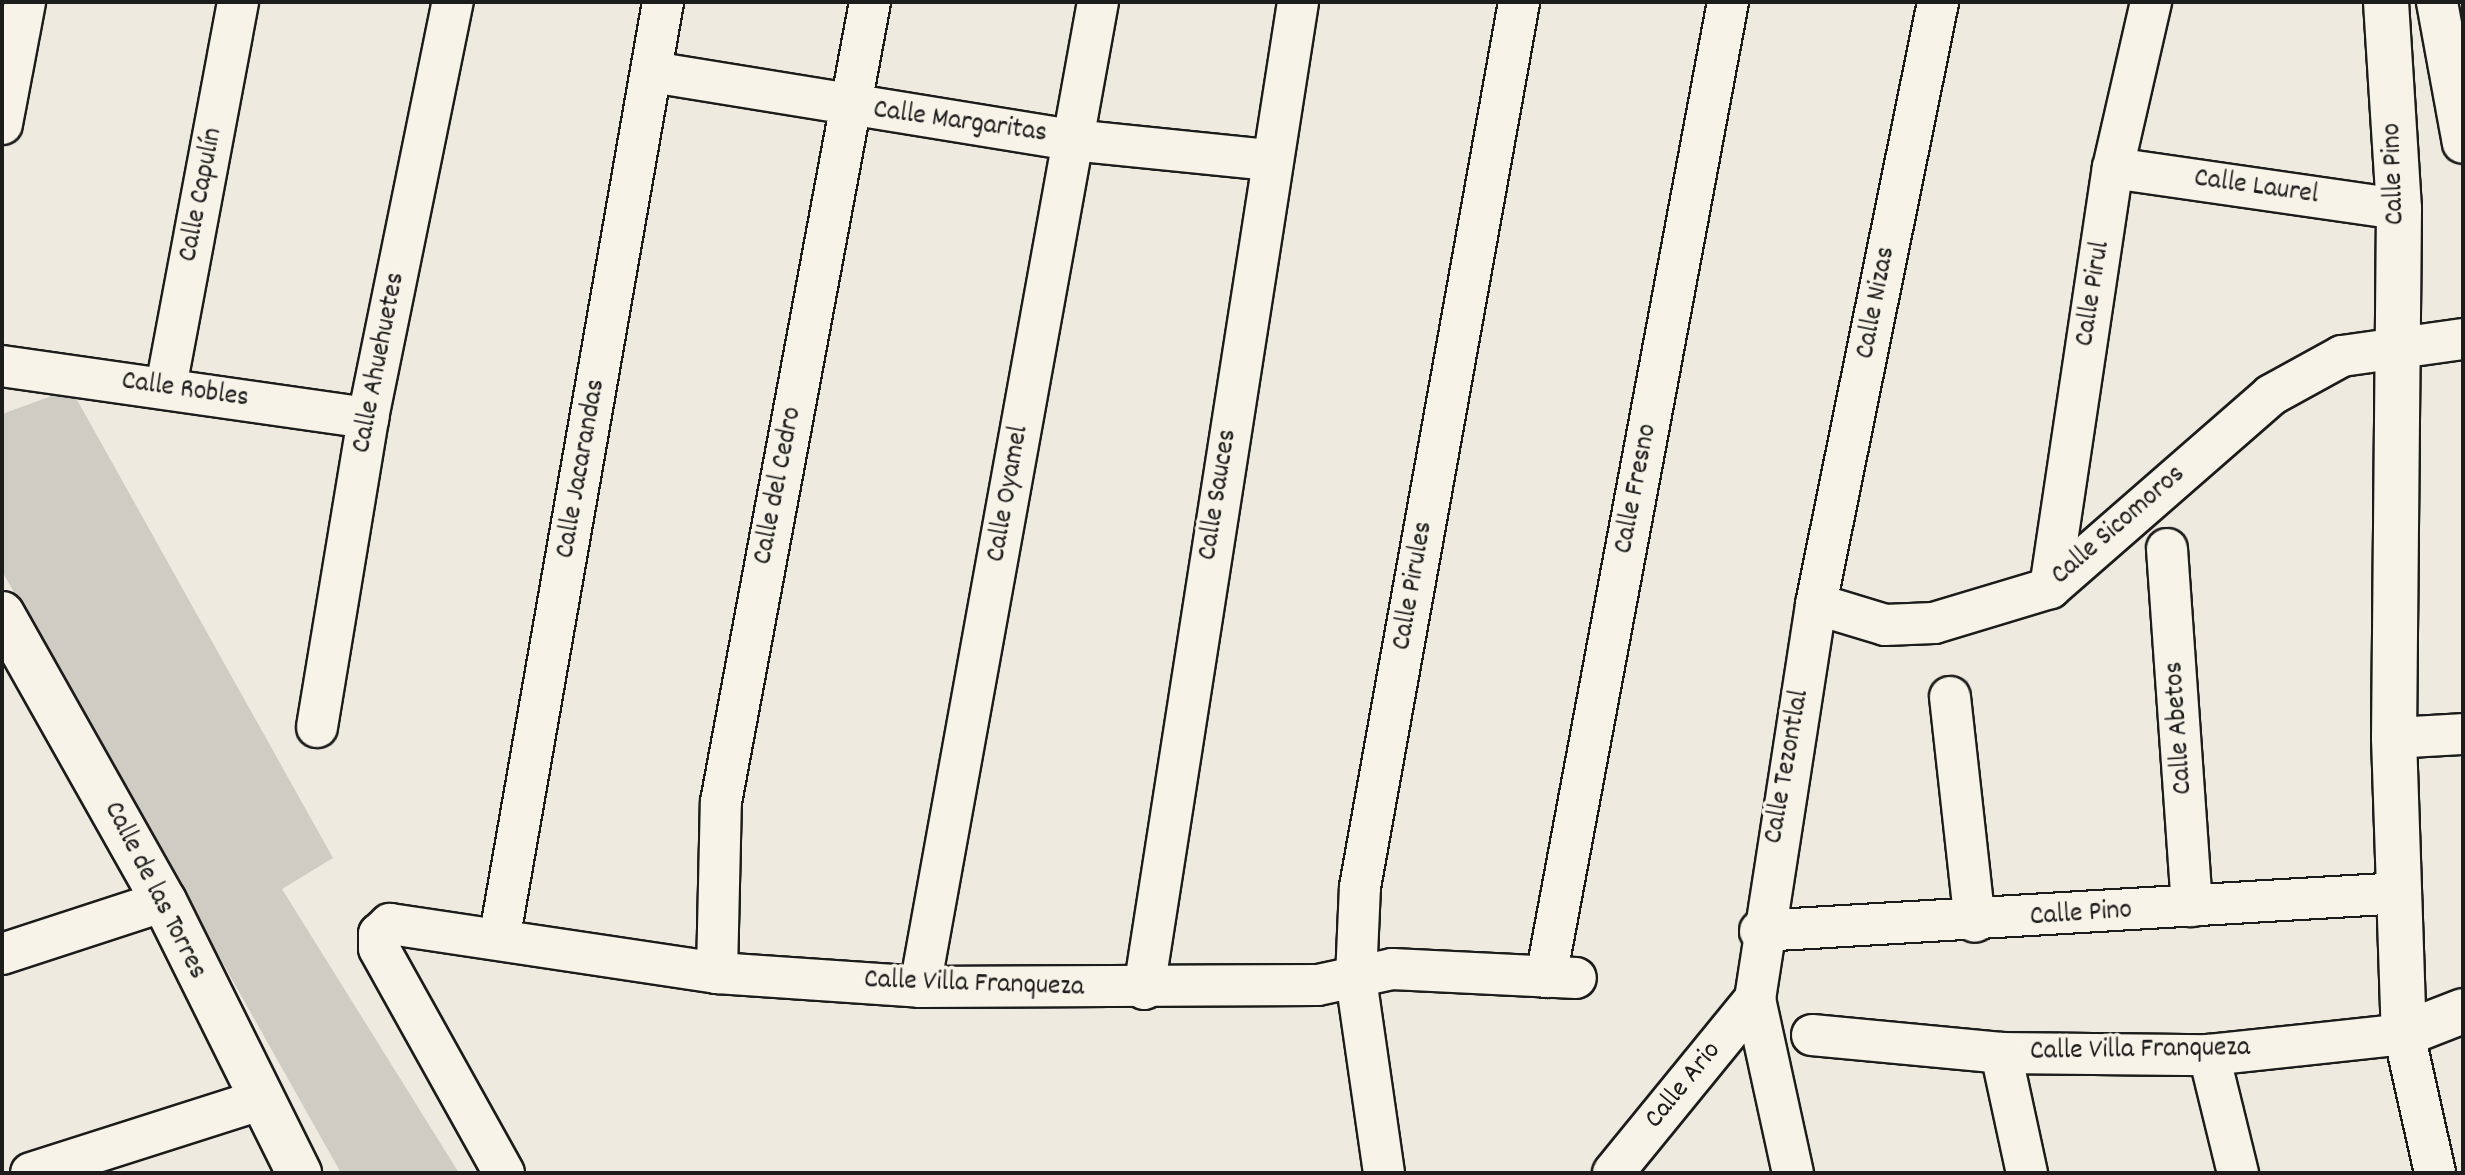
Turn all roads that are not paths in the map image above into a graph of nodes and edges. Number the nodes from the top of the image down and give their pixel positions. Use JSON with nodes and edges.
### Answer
{"nodes":[{"id":1,"x":25,"y":2,"type":"edge"},
{"id":2,"x":238,"y":2,"type":"edge"},
{"id":3,"x":453,"y":2,"type":"edge"},
{"id":4,"x":663,"y":2,"type":"edge"},
{"id":5,"x":870,"y":2,"type":"edge"},
{"id":6,"x":1098,"y":2,"type":"edge"},
{"id":7,"x":1298,"y":2,"type":"edge"},
{"id":8,"x":1519,"y":2,"type":"edge"},
{"id":9,"x":1728,"y":2,"type":"edge"},
{"id":10,"x":1938,"y":2,"type":"edge"},
{"id":11,"x":2151,"y":2,"type":"edge"},
{"id":12,"x":2386,"y":2,"type":"edge"},
{"id":13,"x":2437,"y":2,"type":"edge"},
{"id":14,"x":652,"y":72,"type":"junction"},
{"id":15,"x":850,"y":107,"type":"junction"},
{"id":16,"x":2,"y":124,"type":"edge"},
{"id":17,"x":1072,"y":140,"type":"junction"},
{"id":18,"x":2463,"y":143,"type":"edge"},
{"id":19,"x":1270,"y":160,"type":"junction"},
{"id":20,"x":2113,"y":168,"type":"junction"},
{"id":21,"x":2399,"y":209,"type":"junction"},
{"id":22,"x":2463,"y":339,"type":"edge"},
{"id":23,"x":2395,"y":347,"type":"junction"},
{"id":24,"x":2,"y":366,"type":"edge"},
{"id":25,"x":166,"y":387,"type":"junction"},
{"id":26,"x":368,"y":418,"type":"junction"},
{"id":27,"x":2167,"y":549,"type":"dead end"},
{"id":28,"x":2050,"y":588,"type":"junction"},
{"id":29,"x":1816,"y":604,"type":"junction"},
{"id":30,"x":2,"y":614,"type":"edge"},
{"id":31,"x":1950,"y":697,"type":"dead end"},
{"id":32,"x":317,"y":727,"type":"dead end"},
{"id":33,"x":2463,"y":734,"type":"edge"},
{"id":34,"x":2394,"y":738,"type":"junction"},
{"id":35,"x":2401,"y":893,"type":"junction"},
{"id":36,"x":164,"y":901,"type":"junction"},
{"id":37,"x":2192,"y":906,"type":"junction"},
{"id":38,"x":1975,"y":922,"type":"junction"},
{"id":39,"x":1760,"y":931,"type":"junction"},
{"id":40,"x":500,"y":935,"type":"junction"},
{"id":41,"x":2,"y":954,"type":"edge"},
{"id":42,"x":717,"y":973,"type":"junction"},
{"id":43,"x":1561,"y":977,"type":"joint"},
{"id":44,"x":1356,"y":978,"type":"junction"},
{"id":45,"x":920,"y":987,"type":"junction"},
{"id":46,"x":1144,"y":989,"type":"junction"},
{"id":47,"x":1755,"y":999,"type":"junction"},
{"id":48,"x":2463,"y":1011,"type":"edge"},
{"id":49,"x":2404,"y":1034,"type":"junction"},
{"id":50,"x":1812,"y":1035,"type":"dead end"},
{"id":51,"x":2001,"y":1053,"type":"junction"},
{"id":52,"x":2209,"y":1055,"type":"junction"},
{"id":53,"x":257,"y":1101,"type":"junction"},
{"id":54,"x":31,"y":1173,"type":"edge"},
{"id":55,"x":299,"y":1173,"type":"edge"},
{"id":56,"x":504,"y":1173,"type":"edge"},
{"id":57,"x":1384,"y":1173,"type":"edge"},
{"id":58,"x":1613,"y":1173,"type":"edge"},
{"id":59,"x":1793,"y":1173,"type":"edge"},
{"id":60,"x":2027,"y":1173,"type":"edge"},
{"id":61,"x":2238,"y":1173,"type":"edge"},
{"id":62,"x":2435,"y":1173,"type":"edge"}],
"edges":[{"from":1,"to":16,"type":"street"},
{"from":2,"to":25,"type":"street","name":"Calle Capulín"},
{"from":3,"to":26,"type":"street","name":"Calle Ahuehuetes"},
{"from":4,"to":14,"type":"street","name":"Calle Jacarandas"},
{"from":5,"to":15,"type":"street","name":"Calle del Cedro"},
{"from":6,"to":17,"type":"street","name":"Calle Oyamel"},
{"from":7,"to":19,"type":"street","name":"Calle Sauces"},
{"from":8,"to":44,"type":"street","name":"Calle Pirules"},
{"from":9,"to":43,"type":"street","name":"Calle Fresno"},
{"from":10,"to":29,"type":"street","name":"Calle Nizas"},
{"from":11,"to":20,"type":"street","name":"Calle Pirul"},
{"from":12,"to":21,"type":"street","name":"Calle Pino"},
{"from":13,"to":18,"type":"street"},
{"from":14,"to":15,"type":"street","name":"Calle Margaritas"},
{"from":14,"to":40,"type":"street","name":"Calle Jacarandas"},
{"from":15,"to":17,"type":"street","name":"Calle Margaritas"},
{"from":15,"to":42,"type":"street","name":"Calle del Cedro"},
{"from":17,"to":19,"type":"street","name":"Calle Margaritas"},
{"from":17,"to":45,"type":"street","name":"Calle Oyamel"},
{"from":19,"to":46,"type":"street","name":"Calle Sauces"},
{"from":20,"to":21,"type":"street","name":"Calle Laurel"},
{"from":20,"to":28,"type":"street","name":"Calle Pirul"},
{"from":21,"to":23,"type":"street","name":"Calle Pino"},
{"from":22,"to":23,"type":"street"},
{"from":23,"to":28,"type":"street","name":"Calle Sicomoros"},
{"from":23,"to":34,"type":"street","name":"Calle Pino"},
{"from":24,"to":25,"type":"street","name":"Calle Robles"},
{"from":25,"to":26,"type":"street","name":"Calle Robles"},
{"from":26,"to":32,"type":"street","name":"Calle Ahuehuetes"},
{"from":27,"to":37,"type":"street","name":"Calle Abetos"},
{"from":28,"to":29,"type":"street","name":"Calle Sicomoros"},
{"from":29,"to":39,"type":"street","name":"Calle Tezontlal"},
{"from":30,"to":36,"type":"street","name":"Calle de las Torres"},
{"from":31,"to":38,"type":"street"},
{"from":33,"to":34,"type":"street"},
{"from":34,"to":35,"type":"street","name":"Calle Pino"},
{"from":35,"to":37,"type":"street","name":"Calle Pino"},
{"from":35,"to":49,"type":"street","name":"Calle Pino"},
{"from":36,"to":41,"type":"street"},
{"from":36,"to":53,"type":"street","name":"Calle de las Torres"},
{"from":37,"to":38,"type":"street","name":"Calle Pino"},
{"from":38,"to":39,"type":"street","name":"Calle Pino"},
{"from":39,"to":47,"type":"street","name":"Calle Ario"},
{"from":40,"to":42,"type":"street","name":"Calle Villa Franqueza"},
{"from":40,"to":56,"type":"street","name":"Calle Villa Franqueza"},
{"from":42,"to":45,"type":"street","name":"Calle Villa Franqueza"},
{"from":43,"to":44,"type":"street","name":"Calle Villa Franqueza"},
{"from":44,"to":46,"type":"street","name":"Calle Villa Franqueza"},
{"from":44,"to":57,"type":"street","name":"Calle Pirules"},
{"from":45,"to":46,"type":"street","name":"Calle Villa Franqueza"},
{"from":47,"to":58,"type":"street","name":"Calle Ario"},
{"from":47,"to":59,"type":"street","name":"Calle Ario"},
{"from":48,"to":49,"type":"street","name":"Calle Villa Franqueza"},
{"from":49,"to":52,"type":"street","name":"Calle Villa Franqueza"},
{"from":49,"to":62,"type":"street"},
{"from":50,"to":51,"type":"street","name":"Calle Villa Franqueza"},
{"from":51,"to":52,"type":"street","name":"Calle Villa Franqueza"},
{"from":51,"to":60,"type":"street"},
{"from":52,"to":61,"type":"street"},
{"from":53,"to":54,"type":"street"},
{"from":53,"to":55,"type":"street","name":"Calle de las Torres"}]}
